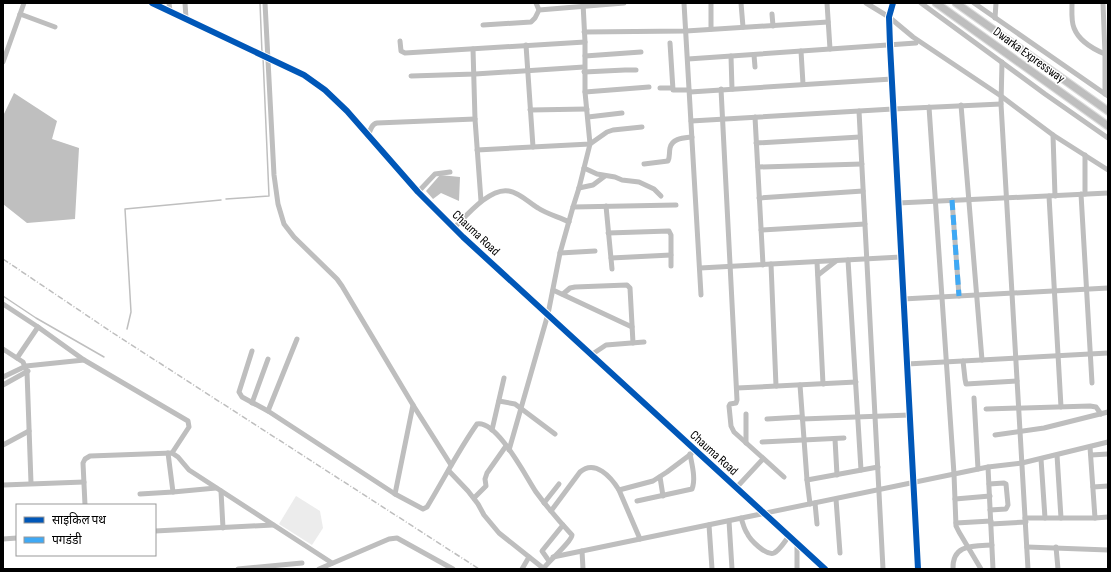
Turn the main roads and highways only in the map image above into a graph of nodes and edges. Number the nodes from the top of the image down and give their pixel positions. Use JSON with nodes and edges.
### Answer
{"nodes":[{"id":1,"x":936,"y":3,"type":"edge"},
{"id":2,"x":956,"y":3,"type":"edge"},
{"id":3,"x":1108,"y":111,"type":"edge"},
{"id":4,"x":1108,"y":126,"type":"edge"}],
"edges":[{"from":1,"to":4,"type":"highway","name":"Dwarka Expressway"},
{"from":2,"to":3,"type":"highway","name":"Dwarka Expressway"}]}
